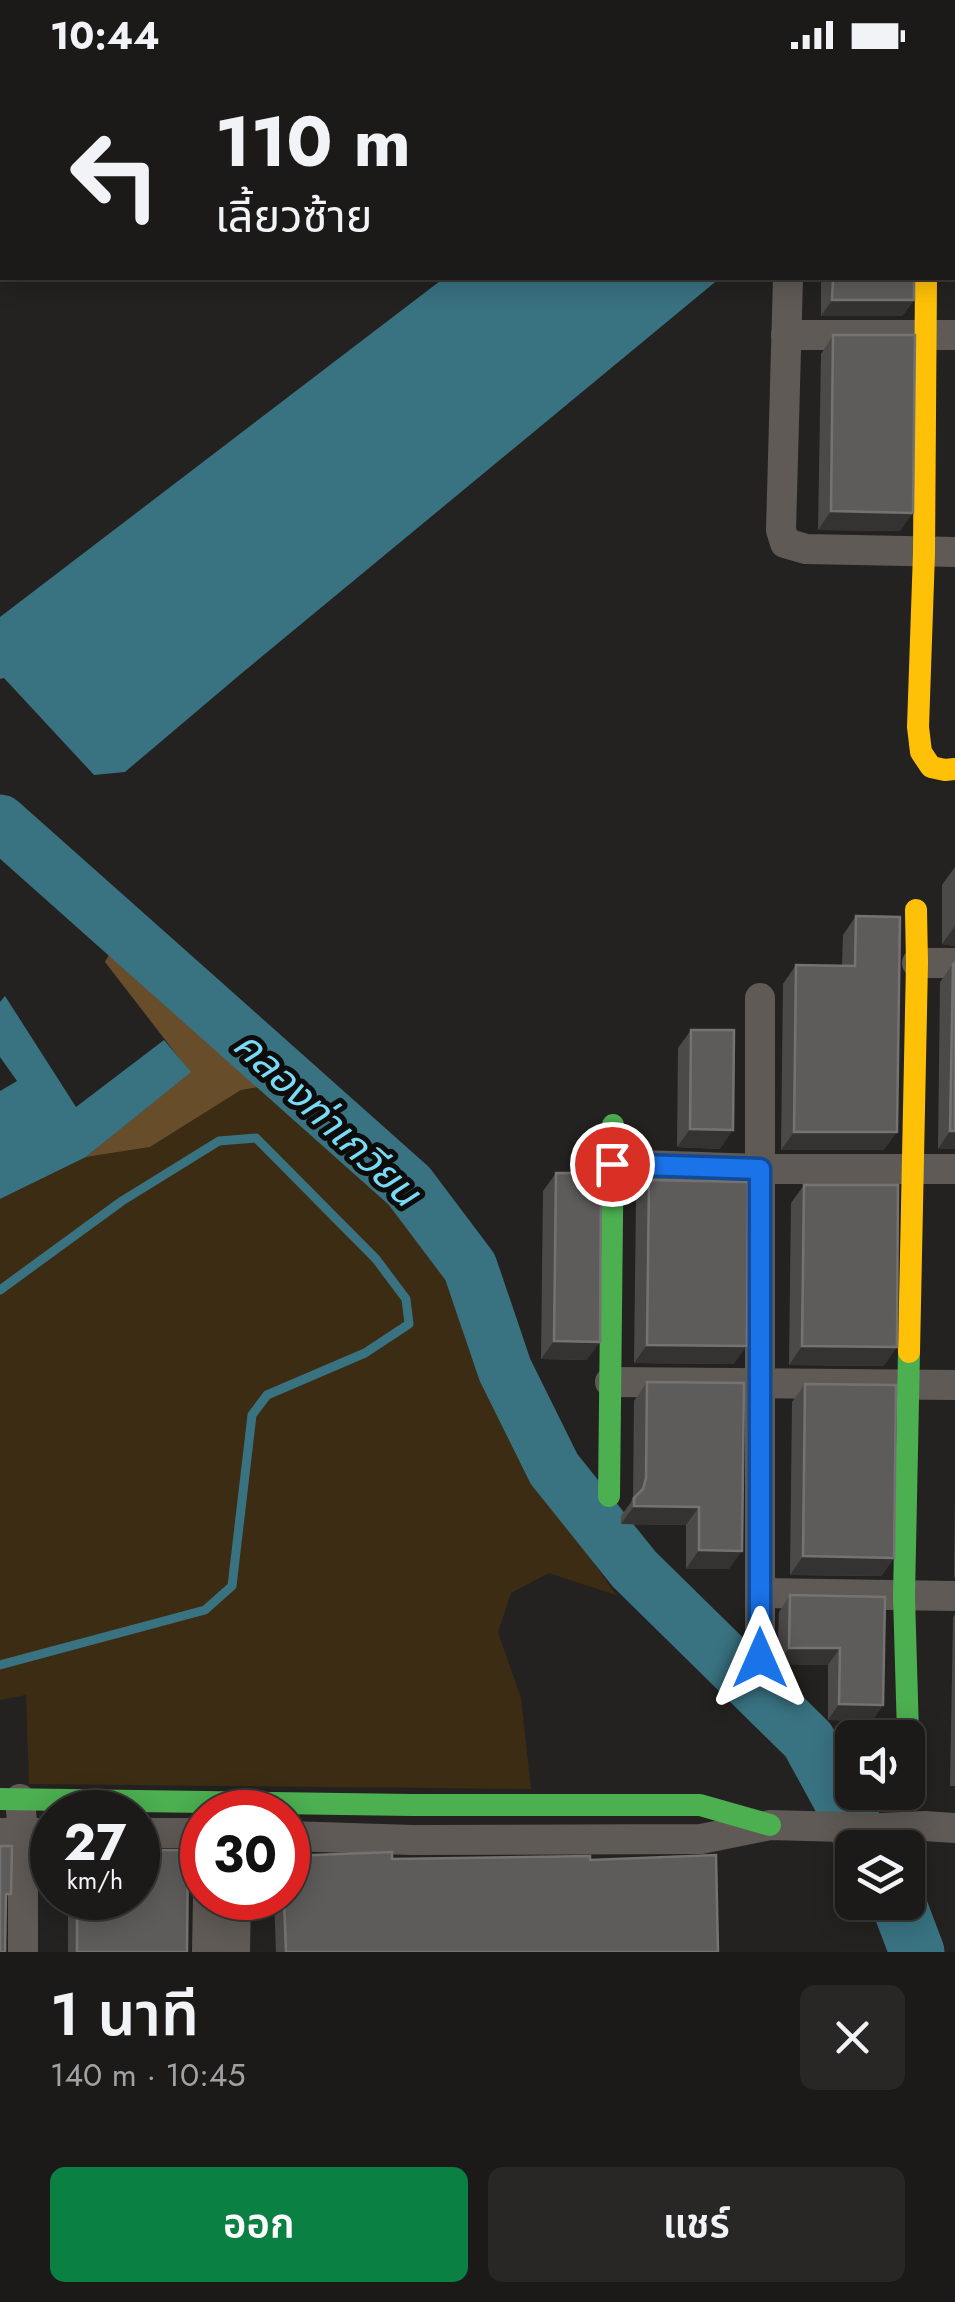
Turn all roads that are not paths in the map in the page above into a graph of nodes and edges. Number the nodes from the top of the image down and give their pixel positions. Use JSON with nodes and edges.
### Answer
{"nodes":[{"id":1,"x":788,"y":280,"type":"edge"},
{"id":2,"x":926,"y":280,"type":"edge"},
{"id":3,"x":786,"y":335,"type":"junction"},
{"id":4,"x":955,"y":335,"type":"edge"},
{"id":5,"x":924,"y":336,"type":"junction"},
{"id":6,"x":955,"y":552,"type":"edge"},
{"id":7,"x":924,"y":553,"type":"junction"},
{"id":8,"x":955,"y":769,"type":"edge"},
{"id":9,"x":916,"y":910,"type":"dead end"},
{"id":10,"x":917,"y":963,"type":"junction"},
{"id":11,"x":955,"y":963,"type":"edge"},
{"id":12,"x":760,"y":998,"type":"dead end"},
{"id":13,"x":612,"y":1125,"type":"dead end"},
{"id":14,"x":612,"y":1164,"type":"junction"},
{"id":15,"x":912,"y":1168,"type":"junction"},
{"id":16,"x":760,"y":1169,"type":"junction"},
{"id":17,"x":955,"y":1169,"type":"edge"},
{"id":18,"x":610,"y":1382,"type":"junction"},
{"id":19,"x":760,"y":1384,"type":"junction"},
{"id":20,"x":907,"y":1384,"type":"junction"},
{"id":21,"x":955,"y":1385,"type":"edge"},
{"id":22,"x":610,"y":1496,"type":"dead end"},
{"id":23,"x":760,"y":1593,"type":"junction"},
{"id":24,"x":904,"y":1596,"type":"junction"},
{"id":25,"x":955,"y":1596,"type":"edge"},
{"id":26,"x":760,"y":1658,"type":"dead end"},
{"id":27,"x":908,"y":1720,"type":"edge"},
{"id":28,"x":10,"y":1799,"type":"edge"},
{"id":29,"x":180,"y":1805,"type":"edge"},
{"id":30,"x":412,"y":1805,"type":"junction"},
{"id":31,"x":626,"y":1805,"type":"junction"},
{"id":32,"x":310,"y":1806,"type":"edge"},
{"id":33,"x":770,"y":1826,"type":"junction"},
{"id":34,"x":955,"y":1828,"type":"edge"},
{"id":35,"x":25,"y":1833,"type":"edge"},
{"id":36,"x":310,"y":1837,"type":"edge"},
{"id":37,"x":412,"y":1840,"type":"junction"},
{"id":38,"x":627,"y":1840,"type":"junction"},
{"id":39,"x":208,"y":1920,"type":"edge"},
{"id":40,"x":236,"y":1920,"type":"edge"},
{"id":41,"x":23,"y":1952,"type":"edge"},
{"id":42,"x":208,"y":1952,"type":"edge"},
{"id":43,"x":235,"y":1952,"type":"edge"}],
"edges":[{"from":1,"to":3,"type":"street"},
{"from":2,"to":5,"type":"street"},
{"from":3,"to":5,"type":"street"},
{"from":3,"to":7,"type":"street"},
{"from":4,"to":5,"type":"street"},
{"from":5,"to":7,"type":"street"},
{"from":6,"to":7,"type":"street"},
{"from":7,"to":8,"type":"street"},
{"from":9,"to":10,"type":"street"},
{"from":10,"to":11,"type":"street"},
{"from":10,"to":15,"type":"street"},
{"from":12,"to":16,"type":"street"},
{"from":13,"to":14,"type":"street"},
{"from":14,"to":16,"type":"street"},
{"from":14,"to":18,"type":"street"},
{"from":15,"to":16,"type":"street"},
{"from":15,"to":17,"type":"street"},
{"from":15,"to":20,"type":"street"},
{"from":16,"to":19,"type":"street"},
{"from":18,"to":19,"type":"street"},
{"from":18,"to":22,"type":"street"},
{"from":19,"to":20,"type":"street"},
{"from":19,"to":23,"type":"street"},
{"from":20,"to":21,"type":"street"},
{"from":20,"to":24,"type":"street"},
{"from":23,"to":24,"type":"street"},
{"from":23,"to":26,"type":"street"},
{"from":24,"to":25,"type":"street"},
{"from":24,"to":27,"type":"street"},
{"from":28,"to":29,"type":"street"},
{"from":28,"to":35,"type":"street"},
{"from":30,"to":31,"type":"street"},
{"from":30,"to":32,"type":"street"},
{"from":30,"to":37,"type":"street"},
{"from":31,"to":33,"type":"street"},
{"from":31,"to":38,"type":"street"},
{"from":33,"to":34,"type":"street"},
{"from":33,"to":38,"type":"street"},
{"from":35,"to":41,"type":"street"},
{"from":36,"to":37,"type":"street"},
{"from":37,"to":38,"type":"street"},
{"from":39,"to":42,"type":"street"},
{"from":40,"to":43,"type":"street"}]}
